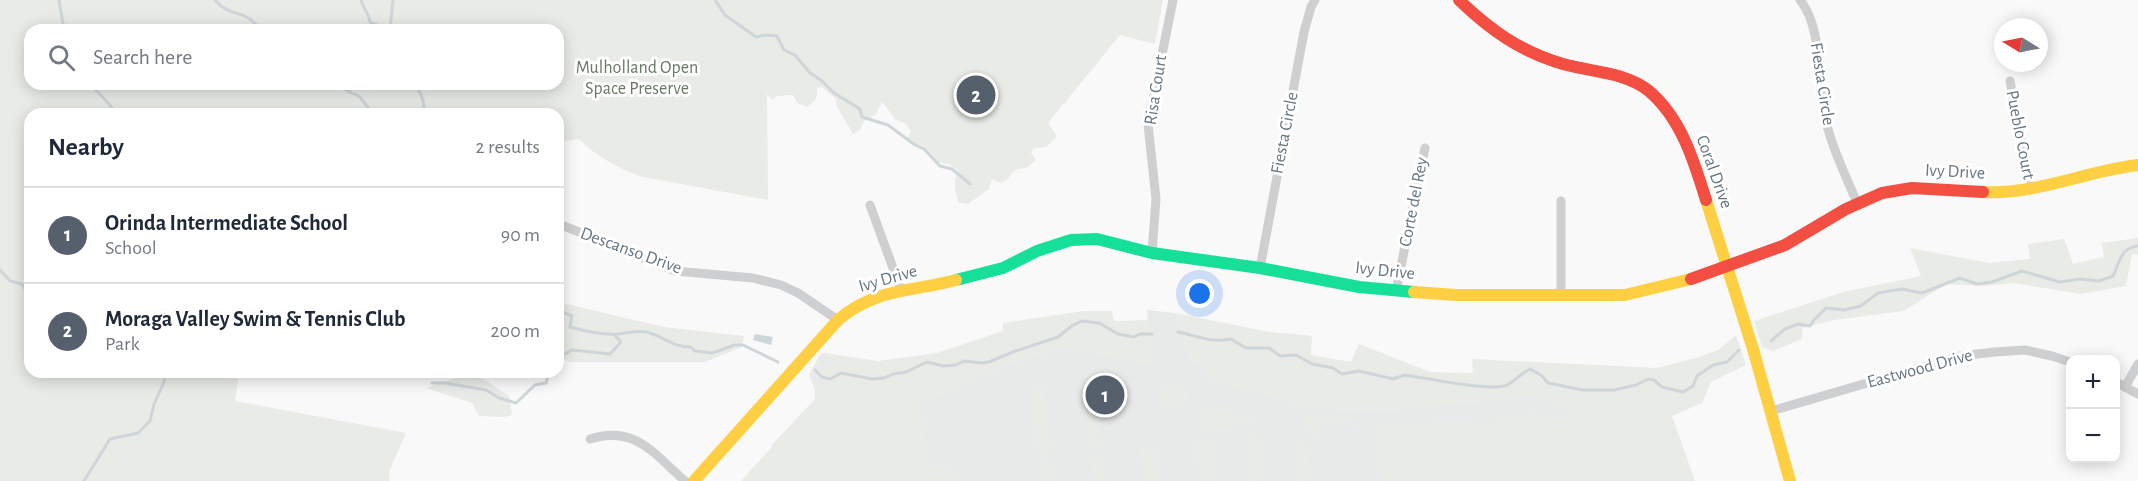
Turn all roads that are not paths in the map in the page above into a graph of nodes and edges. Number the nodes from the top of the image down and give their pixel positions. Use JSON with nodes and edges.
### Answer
{"nodes":[{"id":1,"x":1173,"y":0,"type":"edge"},
{"id":2,"x":1315,"y":0,"type":"edge"},
{"id":3,"x":1459,"y":0,"type":"edge"},
{"id":4,"x":1800,"y":0,"type":"edge"},
{"id":5,"x":2010,"y":81,"type":"dead end"},
{"id":6,"x":1425,"y":148,"type":"dead end"},
{"id":7,"x":2138,"y":165,"type":"edge"},
{"id":8,"x":2031,"y":188,"type":"junction"},
{"id":9,"x":1561,"y":201,"type":"dead end"},
{"id":10,"x":1857,"y":203,"type":"junction"},
{"id":11,"x":870,"y":205,"type":"dead end"},
{"id":12,"x":564,"y":226,"type":"edge"},
{"id":13,"x":1152,"y":253,"type":"junction"},
{"id":14,"x":1728,"y":266,"type":"junction"},
{"id":15,"x":1260,"y":268,"type":"junction"},
{"id":16,"x":901,"y":290,"type":"junction"},
{"id":17,"x":1396,"y":291,"type":"junction"},
{"id":18,"x":1561,"y":295,"type":"junction"},
{"id":19,"x":838,"y":320,"type":"junction"},
{"id":20,"x":2066,"y":361,"type":"edge"},
{"id":21,"x":2138,"y":364,"type":"edge"},
{"id":22,"x":2120,"y":384,"type":"edge"},
{"id":23,"x":2125,"y":387,"type":"junction"},
{"id":24,"x":2138,"y":394,"type":"edge"},
{"id":25,"x":1771,"y":411,"type":"junction"},
{"id":26,"x":590,"y":440,"type":"dead end"},
{"id":27,"x":685,"y":481,"type":"edge"},
{"id":28,"x":694,"y":481,"type":"edge"},
{"id":29,"x":1790,"y":481,"type":"edge"}],
"edges":[{"from":1,"to":13,"type":"street","name":"Risa Court"},
{"from":2,"to":15,"type":"street","name":"Fiesta Circle"},
{"from":3,"to":14,"type":"street","name":"Coral Drive"},
{"from":4,"to":10,"type":"street","name":"Fiesta Circle"},
{"from":5,"to":8,"type":"street","name":"Pueblo Court"},
{"from":6,"to":17,"type":"street","name":"Corte del Rey"},
{"from":7,"to":8,"type":"street","name":"Ivy Drive"},
{"from":8,"to":10,"type":"street","name":"Ivy Drive"},
{"from":9,"to":18,"type":"street"},
{"from":10,"to":14,"type":"street","name":"Ivy Drive"},
{"from":11,"to":16,"type":"street"},
{"from":12,"to":19,"type":"street","name":"Descanso Drive"},
{"from":13,"to":15,"type":"street","name":"Ivy Drive"},
{"from":13,"to":16,"type":"street","name":"Ivy Drive"},
{"from":14,"to":18,"type":"street","name":"Ivy Drive"},
{"from":14,"to":25,"type":"street","name":"Coral Drive"},
{"from":15,"to":17,"type":"street","name":"Ivy Drive"},
{"from":16,"to":19,"type":"street","name":"Ivy Drive"},
{"from":17,"to":18,"type":"street","name":"Ivy Drive"},
{"from":19,"to":28,"type":"street","name":"Ivy Drive"},
{"from":20,"to":25,"type":"street","name":"Eastwood Drive"},
{"from":21,"to":23,"type":"street"},
{"from":22,"to":23,"type":"street"},
{"from":23,"to":24,"type":"street"},
{"from":25,"to":29,"type":"street","name":"Coral Drive"},
{"from":26,"to":27,"type":"street"}]}
